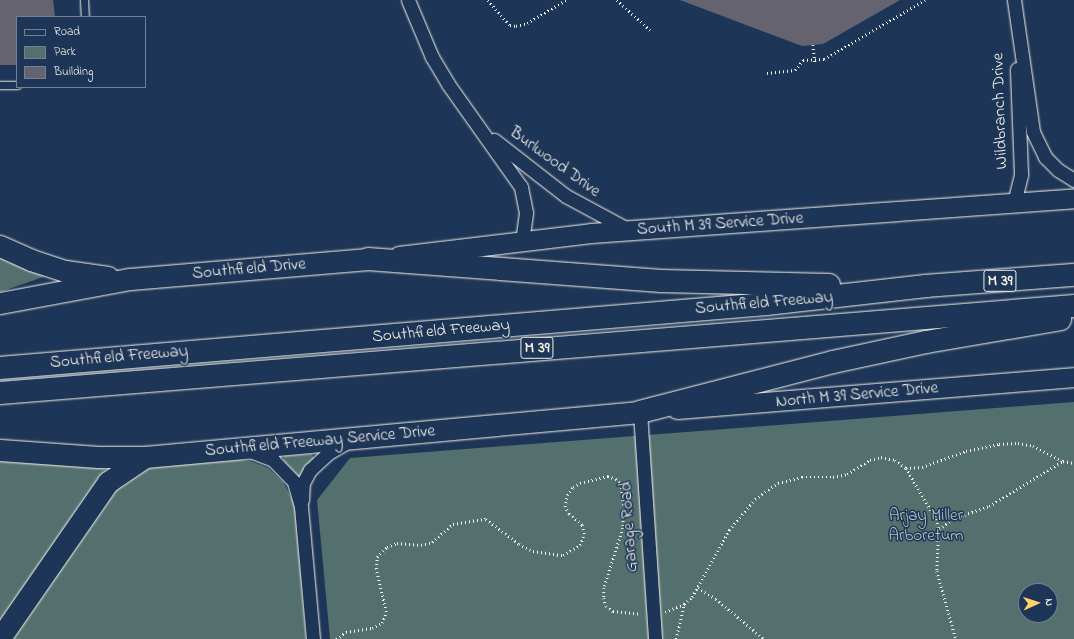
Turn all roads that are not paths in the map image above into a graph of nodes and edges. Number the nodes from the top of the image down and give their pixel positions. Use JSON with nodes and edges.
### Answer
{"nodes":[{"id":1,"x":84,"y":0,"type":"edge"},
{"id":2,"x":408,"y":0,"type":"edge"},
{"id":3,"x":1014,"y":0,"type":"edge"},
{"id":4,"x":86,"y":16,"type":"edge"},
{"id":5,"x":1016,"y":17,"type":"junction"},
{"id":6,"x":0,"y":85,"type":"edge"},
{"id":7,"x":16,"y":85,"type":"edge"},
{"id":8,"x":482,"y":130,"type":"junction"},
{"id":9,"x":1074,"y":180,"type":"edge"},
{"id":10,"x":1074,"y":198,"type":"edge"},
{"id":11,"x":1014,"y":203,"type":"junction"},
{"id":12,"x":629,"y":230,"type":"junction"},
{"id":13,"x":522,"y":240,"type":"junction"},
{"id":14,"x":0,"y":246,"type":"edge"},
{"id":15,"x":368,"y":259,"type":"junction"},
{"id":16,"x":1074,"y":275,"type":"edge"},
{"id":17,"x":130,"y":279,"type":"junction"},
{"id":18,"x":926,"y":286,"type":"junction"},
{"id":19,"x":0,"y":303,"type":"edge"},
{"id":20,"x":1074,"y":306,"type":"edge"},
{"id":21,"x":1074,"y":317,"type":"edge"},
{"id":22,"x":0,"y":368,"type":"edge"},
{"id":23,"x":1074,"y":377,"type":"edge"},
{"id":24,"x":0,"y":393,"type":"edge"},
{"id":25,"x":640,"y":412,"type":"junction"},
{"id":26,"x":354,"y":438,"type":"junction"},
{"id":27,"x":236,"y":448,"type":"junction"},
{"id":28,"x":0,"y":450,"type":"edge"},
{"id":29,"x":145,"y":457,"type":"junction"},
{"id":30,"x":301,"y":507,"type":"junction"},
{"id":31,"x":0,"y":638,"type":"edge"},
{"id":32,"x":313,"y":639,"type":"edge"},
{"id":33,"x":655,"y":639,"type":"edge"}],
"edges":[{"from":1,"to":4,"type":"lane"},
{"from":2,"to":8,"type":"street","name":"Burlwood Drive"},
{"from":3,"to":5,"type":"street","name":"Wildbranch Drive"},
{"from":5,"to":9,"type":"street","name":"Wildbranch Drive"},
{"from":5,"to":11,"type":"street","name":"Wildbranch Drive"},
{"from":6,"to":7,"type":"lane"},
{"from":8,"to":12,"type":"street","name":"Burlwood Drive"},
{"from":8,"to":13,"type":"street","name":"Burlwood Drive"},
{"from":10,"to":11,"type":"main road","name":"South M 39 Service Drive"},
{"from":11,"to":12,"type":"main road","name":"South M 39 Service Drive"},
{"from":12,"to":13,"type":"main road","name":"South M 39 Service Drive"},
{"from":13,"to":15,"type":"main road","name":"South M 39 Service Drive"},
{"from":14,"to":17,"type":"main road"},
{"from":15,"to":17,"type":"main road","name":"Southfield Drive"},
{"from":15,"to":18,"type":"highway"},
{"from":16,"to":18,"type":"highway","name":"Southfield Freeway","number":"M 39"},
{"from":17,"to":19,"type":"main road"},
{"from":18,"to":22,"type":"highway","name":"Southfield Freeway","number":"M 39"},
{"from":20,"to":24,"type":"highway","name":"Southfield Freeway","number":"M 39"},
{"from":21,"to":25,"type":"highway"},
{"from":23,"to":25,"type":"main road","name":"North M 39 Service Drive"},
{"from":25,"to":26,"type":"main road","name":"Southfield Freeway Service Drive"},
{"from":25,"to":33,"type":"street","name":"Garage Road"},
{"from":26,"to":27,"type":"main road","name":"Southfield Freeway Service Drive"},
{"from":26,"to":30,"type":"street"},
{"from":27,"to":29,"type":"main road","name":"Southfield Freeway Service Drive"},
{"from":27,"to":30,"type":"street"},
{"from":28,"to":29,"type":"main road","name":"Southfield Freeway Service Drive"},
{"from":29,"to":31,"type":"main road"},
{"from":30,"to":32,"type":"street"}]}
